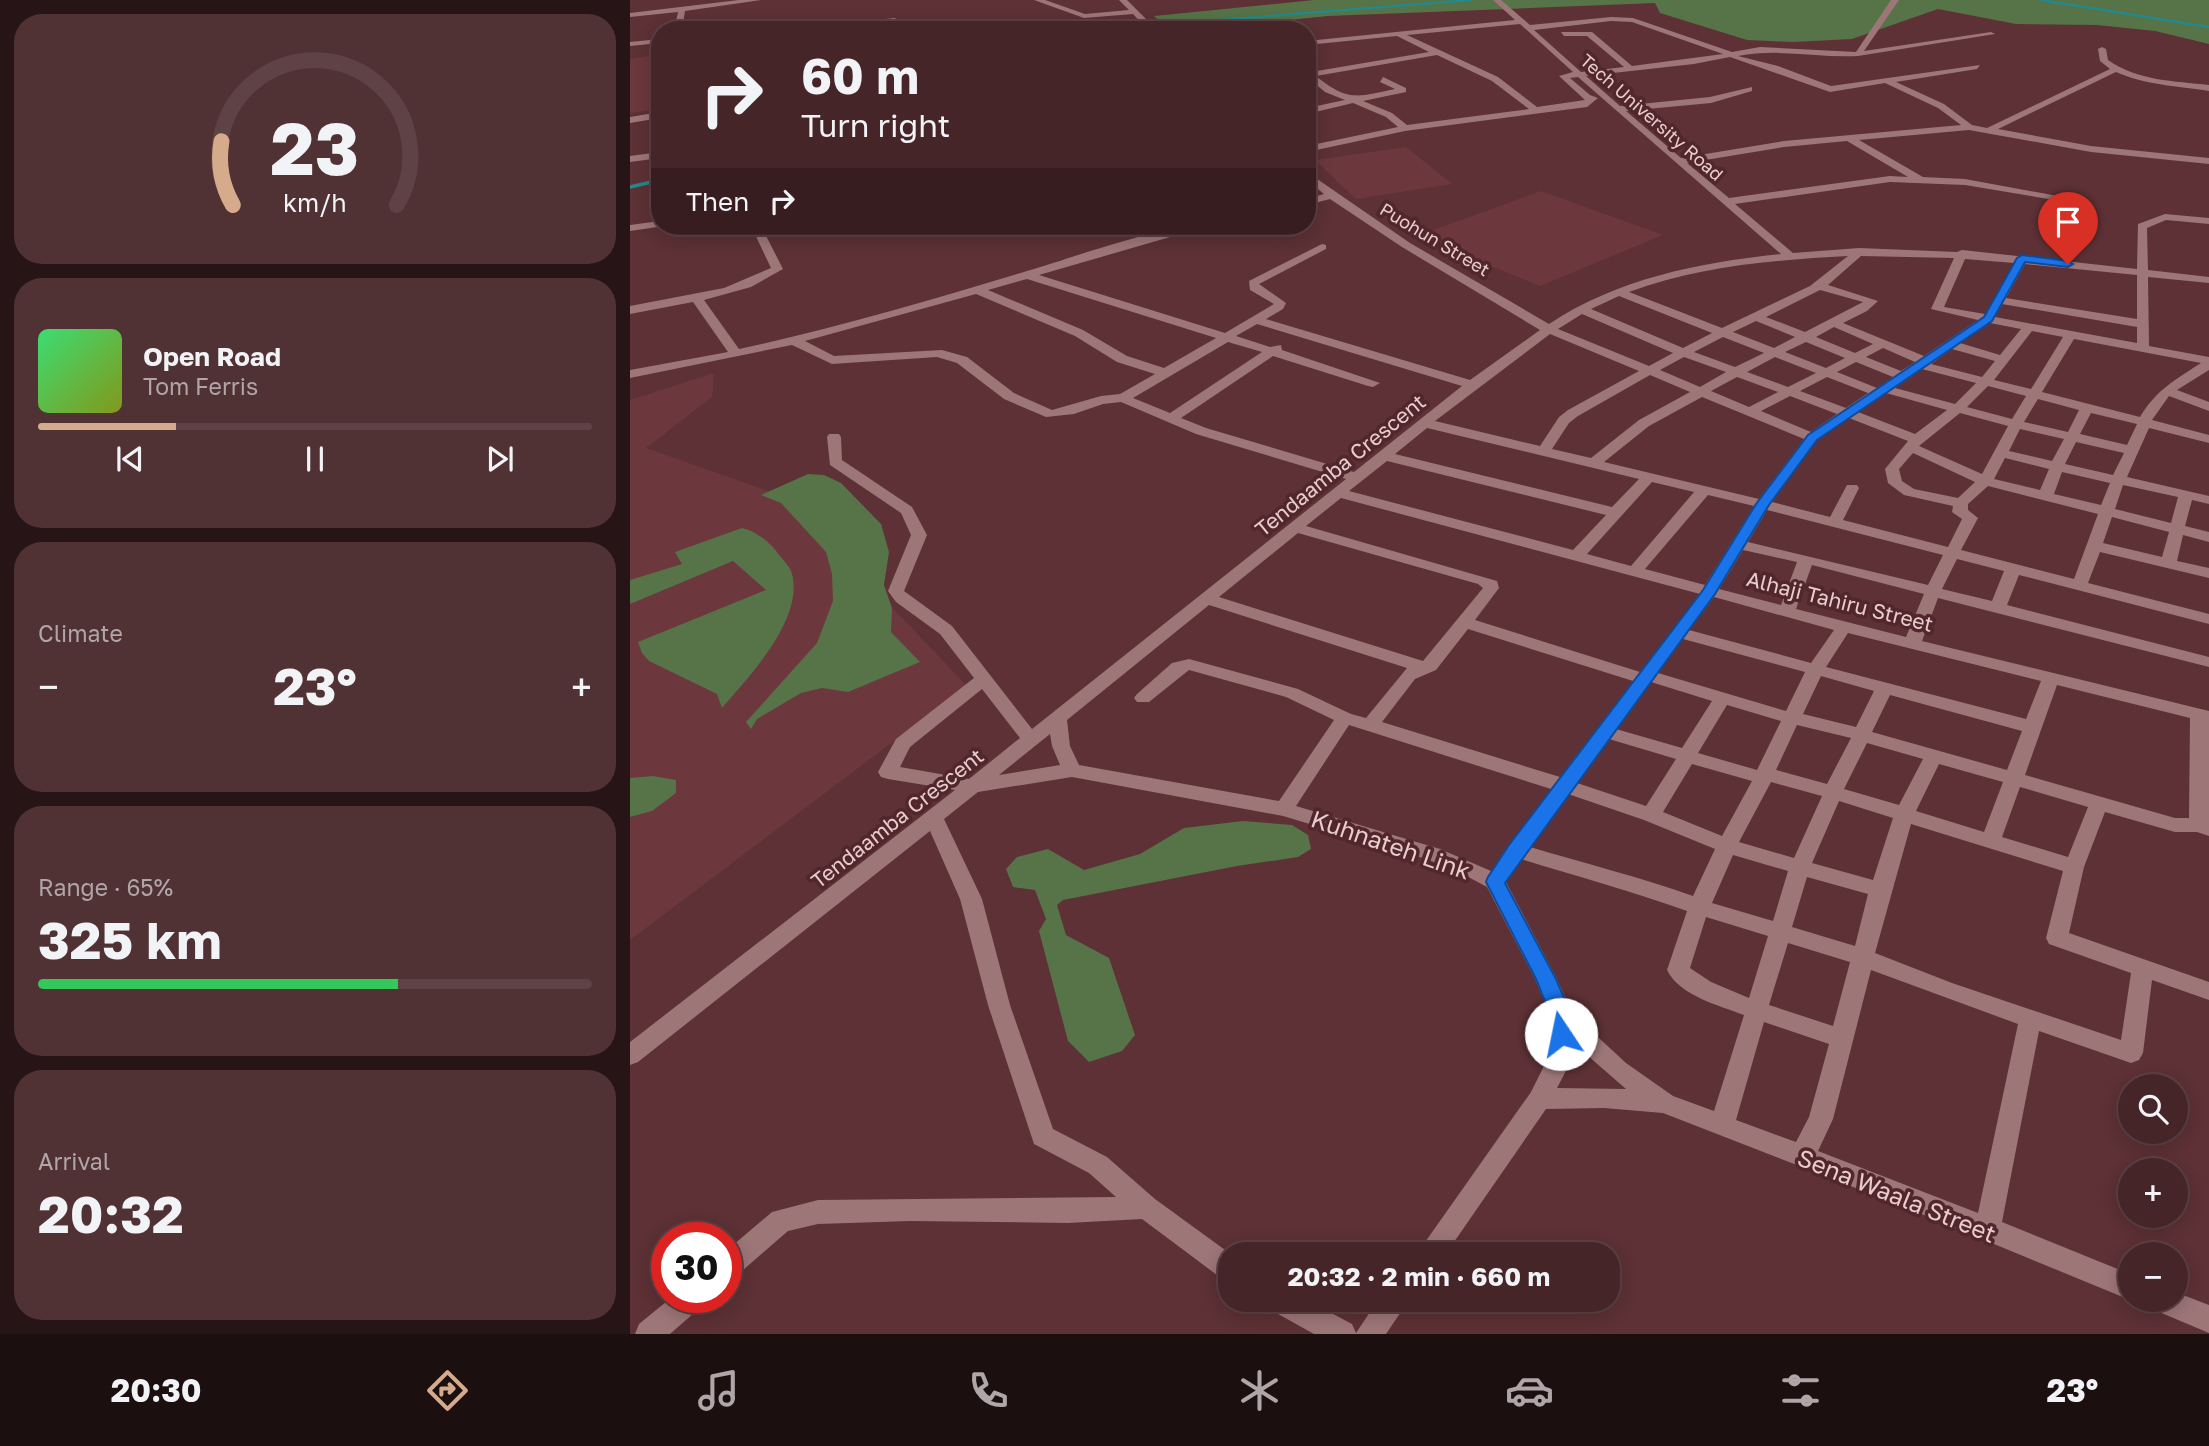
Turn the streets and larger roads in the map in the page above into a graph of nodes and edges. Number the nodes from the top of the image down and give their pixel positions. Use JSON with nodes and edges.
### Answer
{"nodes":[{"id":1,"x":757,"y":0,"type":"edge"},
{"id":2,"x":1038,"y":0,"type":"edge"},
{"id":3,"x":1123,"y":0,"type":"edge"},
{"id":4,"x":1497,"y":0,"type":"edge"},
{"id":5,"x":1895,"y":0,"type":"edge"},
{"id":6,"x":682,"y":9,"type":"junction"},
{"id":7,"x":1136,"y":12,"type":"junction"},
{"id":8,"x":630,"y":15,"type":"edge"},
{"id":9,"x":895,"y":20,"type":"dead end"},
{"id":10,"x":680,"y":21,"type":"edge"},
{"id":11,"x":884,"y":21,"type":"edge"},
{"id":12,"x":1144,"y":21,"type":"edge"},
{"id":13,"x":1523,"y":25,"type":"junction"},
{"id":14,"x":1398,"y":34,"type":"junction"},
{"id":15,"x":1991,"y":34,"type":"dead end"},
{"id":16,"x":1538,"y":37,"type":"junction"},
{"id":17,"x":651,"y":42,"type":"edge"},
{"id":18,"x":1316,"y":42,"type":"edge"},
{"id":19,"x":630,"y":44,"type":"edge"},
{"id":20,"x":2102,"y":49,"type":"dead end"},
{"id":21,"x":1435,"y":53,"type":"junction"},
{"id":22,"x":1858,"y":54,"type":"junction"},
{"id":23,"x":1729,"y":55,"type":"junction"},
{"id":24,"x":1837,"y":55,"type":"junction"},
{"id":25,"x":1977,"y":67,"type":"dead end"},
{"id":26,"x":1629,"y":68,"type":"junction"},
{"id":27,"x":1775,"y":68,"type":"junction"},
{"id":28,"x":2114,"y":70,"type":"junction"},
{"id":29,"x":1316,"y":73,"type":"edge"},
{"id":30,"x":1580,"y":74,"type":"junction"},
{"id":31,"x":1316,"y":80,"type":"edge"},
{"id":32,"x":1383,"y":80,"type":"dead end"},
{"id":33,"x":1885,"y":80,"type":"junction"},
{"id":34,"x":2209,"y":88,"type":"edge"},
{"id":35,"x":1749,"y":89,"type":"dead end"},
{"id":36,"x":1604,"y":97,"type":"junction"},
{"id":37,"x":1588,"y":98,"type":"junction"},
{"id":38,"x":1355,"y":102,"type":"junction"},
{"id":39,"x":1316,"y":109,"type":"edge"},
{"id":40,"x":1535,"y":110,"type":"junction"},
{"id":41,"x":1618,"y":110,"type":"junction"},
{"id":42,"x":651,"y":116,"type":"edge"},
{"id":43,"x":630,"y":120,"type":"edge"},
{"id":44,"x":1969,"y":127,"type":"junction"},
{"id":45,"x":1405,"y":128,"type":"junction"},
{"id":46,"x":1991,"y":129,"type":"junction"},
{"id":47,"x":1847,"y":137,"type":"junction"},
{"id":48,"x":1316,"y":147,"type":"edge"},
{"id":49,"x":651,"y":156,"type":"edge"},
{"id":50,"x":630,"y":159,"type":"edge"},
{"id":51,"x":1679,"y":161,"type":"junction"},
{"id":52,"x":2209,"y":161,"type":"edge"},
{"id":53,"x":1920,"y":180,"type":"junction"},
{"id":54,"x":1316,"y":182,"type":"edge"},
{"id":55,"x":1331,"y":195,"type":"junction"},
{"id":56,"x":1316,"y":199,"type":"edge"},
{"id":57,"x":1726,"y":202,"type":"junction"},
{"id":58,"x":2074,"y":202,"type":"dead end"},
{"id":59,"x":2209,"y":221,"type":"edge"},
{"id":60,"x":651,"y":225,"type":"edge"},
{"id":61,"x":630,"y":228,"type":"edge"},
{"id":62,"x":759,"y":235,"type":"edge"},
{"id":63,"x":1166,"y":235,"type":"edge"},
{"id":64,"x":1322,"y":247,"type":"dead end"},
{"id":65,"x":1859,"y":251,"type":"junction"},
{"id":66,"x":1962,"y":253,"type":"junction"},
{"id":67,"x":1789,"y":255,"type":"junction"},
{"id":68,"x":2022,"y":258,"type":"junction"},
{"id":69,"x":2142,"y":273,"type":"junction"},
{"id":70,"x":1027,"y":275,"type":"junction"},
{"id":71,"x":2209,"y":280,"type":"edge"},
{"id":72,"x":1819,"y":286,"type":"junction"},
{"id":73,"x":977,"y":290,"type":"junction"},
{"id":74,"x":1619,"y":292,"type":"junction"},
{"id":75,"x":696,"y":298,"type":"junction"},
{"id":76,"x":1999,"y":300,"type":"junction"},
{"id":77,"x":630,"y":310,"type":"edge"},
{"id":78,"x":1583,"y":310,"type":"junction"},
{"id":79,"x":1756,"y":317,"type":"junction"},
{"id":80,"x":1988,"y":319,"type":"junction"},
{"id":81,"x":1257,"y":320,"type":"junction"},
{"id":82,"x":1834,"y":323,"type":"junction"},
{"id":83,"x":2143,"y":324,"type":"junction"},
{"id":84,"x":2029,"y":327,"type":"junction"},
{"id":85,"x":1548,"y":329,"type":"junction"},
{"id":86,"x":1722,"y":332,"type":"junction"},
{"id":87,"x":1301,"y":334,"type":"junction"},
{"id":88,"x":2070,"y":335,"type":"junction"},
{"id":89,"x":1227,"y":337,"type":"junction"},
{"id":90,"x":1803,"y":337,"type":"junction"},
{"id":91,"x":794,"y":341,"type":"junction"},
{"id":92,"x":1882,"y":344,"type":"junction"},
{"id":93,"x":1952,"y":345,"type":"junction"},
{"id":94,"x":2143,"y":348,"type":"junction"},
{"id":95,"x":1272,"y":351,"type":"junction"},
{"id":96,"x":1773,"y":352,"type":"junction"},
{"id":97,"x":735,"y":353,"type":"junction"},
{"id":98,"x":1685,"y":353,"type":"junction"},
{"id":99,"x":1855,"y":358,"type":"junction"},
{"id":100,"x":2004,"y":360,"type":"junction"},
{"id":101,"x":2209,"y":362,"type":"edge"},
{"id":102,"x":1924,"y":364,"type":"junction"},
{"id":103,"x":1652,"y":371,"type":"junction"},
{"id":104,"x":1736,"y":372,"type":"junction"},
{"id":105,"x":1822,"y":372,"type":"junction"},
{"id":106,"x":1166,"y":373,"type":"junction"},
{"id":107,"x":630,"y":374,"type":"edge"},
{"id":108,"x":2202,"y":376,"type":"edge"},
{"id":109,"x":1904,"y":377,"type":"junction"},
{"id":110,"x":1985,"y":382,"type":"junction"},
{"id":111,"x":1373,"y":383,"type":"dead end"},
{"id":112,"x":1472,"y":385,"type":"junction"},
{"id":113,"x":1786,"y":391,"type":"junction"},
{"id":114,"x":1882,"y":391,"type":"junction"},
{"id":115,"x":2166,"y":391,"type":"junction"},
{"id":116,"x":1702,"y":392,"type":"junction"},
{"id":117,"x":2034,"y":396,"type":"junction"},
{"id":118,"x":1123,"y":398,"type":"junction"},
{"id":119,"x":2209,"y":407,"type":"edge"},
{"id":120,"x":1958,"y":408,"type":"junction"},
{"id":121,"x":2087,"y":408,"type":"junction"},
{"id":122,"x":1749,"y":412,"type":"junction"},
{"id":123,"x":1847,"y":414,"type":"junction"},
{"id":124,"x":1172,"y":418,"type":"junction"},
{"id":125,"x":2145,"y":421,"type":"junction"},
{"id":126,"x":1425,"y":423,"type":"junction"},
{"id":127,"x":2015,"y":424,"type":"junction"},
{"id":128,"x":834,"y":437,"type":"dead end"},
{"id":129,"x":1812,"y":437,"type":"junction"},
{"id":130,"x":2072,"y":438,"type":"junction"},
{"id":131,"x":2209,"y":439,"type":"edge"},
{"id":132,"x":1913,"y":443,"type":"junction"},
{"id":133,"x":2131,"y":450,"type":"junction"},
{"id":134,"x":1544,"y":451,"type":"junction"},
{"id":135,"x":2001,"y":453,"type":"junction"},
{"id":136,"x":1385,"y":456,"type":"junction"},
{"id":137,"x":1594,"y":463,"type":"junction"},
{"id":138,"x":2057,"y":466,"type":"junction"},
{"id":139,"x":1649,"y":477,"type":"junction"},
{"id":140,"x":1358,"y":478,"type":"junction"},
{"id":141,"x":2119,"y":480,"type":"junction"},
{"id":142,"x":1985,"y":481,"type":"junction"},
{"id":143,"x":1852,"y":488,"type":"dead end"},
{"id":144,"x":1704,"y":490,"type":"junction"},
{"id":145,"x":1339,"y":493,"type":"junction"},
{"id":146,"x":2186,"y":495,"type":"junction"},
{"id":147,"x":2045,"y":498,"type":"junction"},
{"id":148,"x":2209,"y":500,"type":"edge"},
{"id":149,"x":1961,"y":503,"type":"junction"},
{"id":150,"x":1763,"y":504,"type":"junction"},
{"id":151,"x":2108,"y":512,"type":"junction"},
{"id":152,"x":1618,"y":513,"type":"junction"},
{"id":153,"x":1833,"y":523,"type":"junction"},
{"id":154,"x":1297,"y":528,"type":"junction"},
{"id":155,"x":2178,"y":529,"type":"junction"},
{"id":156,"x":2209,"y":537,"type":"edge"},
{"id":157,"x":1737,"y":544,"type":"junction"},
{"id":158,"x":2095,"y":546,"type":"junction"},
{"id":159,"x":1578,"y":554,"type":"junction"},
{"id":160,"x":1955,"y":554,"type":"junction"},
{"id":161,"x":1806,"y":559,"type":"junction"},
{"id":162,"x":2168,"y":564,"type":"junction"},
{"id":163,"x":2014,"y":568,"type":"junction"},
{"id":164,"x":1635,"y":571,"type":"junction"},
{"id":165,"x":2209,"y":573,"type":"edge"},
{"id":166,"x":2080,"y":584,"type":"junction"},
{"id":167,"x":1710,"y":591,"type":"junction"},
{"id":168,"x":1933,"y":591,"type":"junction"},
{"id":169,"x":1208,"y":599,"type":"junction"},
{"id":170,"x":1998,"y":608,"type":"junction"},
{"id":171,"x":1787,"y":611,"type":"junction"},
{"id":172,"x":2209,"y":619,"type":"edge"},
{"id":173,"x":1464,"y":622,"type":"junction"},
{"id":174,"x":1844,"y":626,"type":"junction"},
{"id":175,"x":1679,"y":632,"type":"junction"},
{"id":176,"x":1912,"y":644,"type":"junction"},
{"id":177,"x":2209,"y":662,"type":"edge"},
{"id":178,"x":1422,"y":667,"type":"junction"},
{"id":179,"x":1815,"y":670,"type":"junction"},
{"id":180,"x":1646,"y":677,"type":"junction"},
{"id":181,"x":2051,"y":678,"type":"junction"},
{"id":182,"x":982,"y":680,"type":"junction"},
{"id":183,"x":1885,"y":687,"type":"junction"},
{"id":184,"x":1723,"y":696,"type":"junction"},
{"id":185,"x":1143,"y":698,"type":"dead end"},
{"id":186,"x":2204,"y":716,"type":"edge"},
{"id":187,"x":1058,"y":718,"type":"junction"},
{"id":188,"x":1345,"y":718,"type":"junction"},
{"id":189,"x":1790,"y":718,"type":"junction"},
{"id":190,"x":1370,"y":725,"type":"junction"},
{"id":191,"x":2032,"y":727,"type":"junction"},
{"id":192,"x":1605,"y":732,"type":"junction"},
{"id":193,"x":1862,"y":736,"type":"junction"},
{"id":194,"x":1031,"y":740,"type":"junction"},
{"id":195,"x":1686,"y":756,"type":"junction"},
{"id":196,"x":1933,"y":757,"type":"junction"},
{"id":197,"x":1072,"y":769,"type":"junction"},
{"id":198,"x":1764,"y":776,"type":"junction"},
{"id":199,"x":2205,"y":778,"type":"edge"},
{"id":200,"x":2014,"y":779,"type":"junction"},
{"id":201,"x":973,"y":786,"type":"junction"},
{"id":202,"x":1566,"y":786,"type":"junction"},
{"id":203,"x":1833,"y":792,"type":"junction"},
{"id":204,"x":2099,"y":803,"type":"junction"},
{"id":205,"x":1284,"y":809,"type":"junction"},
{"id":206,"x":1651,"y":815,"type":"junction"},
{"id":207,"x":1904,"y":815,"type":"junction"},
{"id":208,"x":933,"y":816,"type":"junction"},
{"id":209,"x":2204,"y":827,"type":"edge"},
{"id":210,"x":1991,"y":840,"type":"junction"},
{"id":211,"x":1727,"y":846,"type":"junction"},
{"id":212,"x":1516,"y":850,"type":"junction"},
{"id":213,"x":1800,"y":866,"type":"junction"},
{"id":214,"x":2074,"y":867,"type":"junction"},
{"id":215,"x":1495,"y":882,"type":"junction"},
{"id":216,"x":1880,"y":890,"type":"junction"},
{"id":217,"x":1699,"y":907,"type":"junction"},
{"id":218,"x":1780,"y":931,"type":"junction"},
{"id":219,"x":1862,"y":957,"type":"junction"},
{"id":220,"x":2143,"y":968,"type":"junction"},
{"id":221,"x":2209,"y":991,"type":"edge"},
{"id":222,"x":1757,"y":1010,"type":"junction"},
{"id":223,"x":1563,"y":1019,"type":"junction"},
{"id":224,"x":2030,"y":1019,"type":"junction"},
{"id":225,"x":1843,"y":1039,"type":"junction"},
{"id":226,"x":630,"y":1055,"type":"edge"},
{"id":227,"x":1540,"y":1099,"type":"junction"},
{"id":228,"x":1664,"y":1103,"type":"junction"},
{"id":229,"x":1723,"y":1125,"type":"junction"},
{"id":230,"x":1802,"y":1156,"type":"junction"},
{"id":231,"x":1146,"y":1208,"type":"junction"},
{"id":232,"x":1987,"y":1231,"type":"junction"},
{"id":233,"x":1438,"y":1242,"type":"edge"},
{"id":234,"x":742,"y":1254,"type":"edge"},
{"id":235,"x":1218,"y":1260,"type":"edge"},
{"id":236,"x":2118,"y":1282,"type":"edge"},
{"id":237,"x":2188,"y":1311,"type":"edge"},
{"id":238,"x":1301,"y":1312,"type":"edge"},
{"id":239,"x":1386,"y":1312,"type":"edge"},
{"id":240,"x":673,"y":1313,"type":"edge"},
{"id":241,"x":2209,"y":1319,"type":"edge"},
{"id":242,"x":649,"y":1334,"type":"edge"},
{"id":243,"x":1342,"y":1334,"type":"edge"},
{"id":244,"x":1369,"y":1334,"type":"edge"}],
"edges":[{"from":1,"to":6,"type":"street"},
{"from":2,"to":7,"type":"street"},
{"from":3,"to":7,"type":"street"},
{"from":4,"to":13,"type":"street","name":"Tech University Road"},
{"from":5,"to":22,"type":"street"},
{"from":6,"to":8,"type":"street"},
{"from":6,"to":10,"type":"street"},
{"from":7,"to":12,"type":"street"},
{"from":9,"to":11,"type":"street"},
{"from":13,"to":14,"type":"street"},
{"from":13,"to":16,"type":"street","name":"Tech University Road"},
{"from":13,"to":23,"type":"street"},
{"from":14,"to":18,"type":"street"},
{"from":14,"to":21,"type":"street"},
{"from":15,"to":22,"type":"street"},
{"from":16,"to":26,"type":"street"},
{"from":16,"to":30,"type":"street","name":"Tech University Road"},
{"from":17,"to":19,"type":"street"},
{"from":20,"to":28,"type":"street"},
{"from":21,"to":29,"type":"street"},
{"from":21,"to":40,"type":"street"},
{"from":22,"to":24,"type":"street"},
{"from":23,"to":24,"type":"street"},
{"from":23,"to":26,"type":"street"},
{"from":23,"to":27,"type":"street"},
{"from":24,"to":27,"type":"street"},
{"from":25,"to":33,"type":"street"},
{"from":26,"to":30,"type":"street"},
{"from":27,"to":33,"type":"street"},
{"from":28,"to":34,"type":"street"},
{"from":28,"to":46,"type":"street"},
{"from":30,"to":36,"type":"street","name":"Tech University Road"},
{"from":30,"to":37,"type":"street"},
{"from":31,"to":38,"type":"street"},
{"from":32,"to":38,"type":"street"},
{"from":33,"to":44,"type":"street"},
{"from":35,"to":41,"type":"street"},
{"from":36,"to":37,"type":"street"},
{"from":36,"to":41,"type":"street","name":"Tech University Road"},
{"from":37,"to":40,"type":"street"},
{"from":38,"to":39,"type":"street"},
{"from":38,"to":45,"type":"street"},
{"from":40,"to":45,"type":"street"},
{"from":41,"to":51,"type":"street","name":"Tech University Road"},
{"from":42,"to":43,"type":"street"},
{"from":44,"to":46,"type":"street"},
{"from":44,"to":47,"type":"street"},
{"from":45,"to":48,"type":"street"},
{"from":46,"to":52,"type":"street"},
{"from":47,"to":51,"type":"street"},
{"from":47,"to":53,"type":"street"},
{"from":49,"to":50,"type":"street"},
{"from":51,"to":57,"type":"street","name":"Tech University Road"},
{"from":53,"to":57,"type":"street"},
{"from":53,"to":58,"type":"street"},
{"from":54,"to":55,"type":"street","name":"Puohun Street"},
{"from":55,"to":56,"type":"street"},
{"from":55,"to":85,"type":"street","name":"Puohun Street"},
{"from":57,"to":67,"type":"street","name":"Tech University Road"},
{"from":59,"to":69,"type":"street"},
{"from":60,"to":61,"type":"street"},
{"from":62,"to":75,"type":"street"},
{"from":63,"to":70,"type":"street"},
{"from":64,"to":81,"type":"street"},
{"from":65,"to":66,"type":"street","name":"Tendaamba Crescent"},
{"from":65,"to":67,"type":"street","name":"Tendaamba Crescent"},
{"from":65,"to":72,"type":"street"},
{"from":66,"to":68,"type":"street","name":"Tendaamba Crescent"},
{"from":66,"to":80,"type":"street"},
{"from":67,"to":74,"type":"street","name":"Tendaamba Crescent"},
{"from":68,"to":69,"type":"street","name":"Tendaamba Crescent"},
{"from":68,"to":76,"type":"street"},
{"from":69,"to":71,"type":"street","name":"Tendaamba Crescent"},
{"from":69,"to":83,"type":"street"},
{"from":70,"to":73,"type":"street"},
{"from":70,"to":89,"type":"street"},
{"from":72,"to":79,"type":"street"},
{"from":72,"to":82,"type":"street"},
{"from":73,"to":91,"type":"street"},
{"from":73,"to":106,"type":"street"},
{"from":74,"to":78,"type":"street","name":"Tendaamba Crescent"},
{"from":74,"to":86,"type":"street"},
{"from":75,"to":77,"type":"street"},
{"from":75,"to":97,"type":"street"},
{"from":76,"to":80,"type":"street"},
{"from":76,"to":83,"type":"street"},
{"from":78,"to":85,"type":"street","name":"Tendaamba Crescent"},
{"from":78,"to":98,"type":"street"},
{"from":79,"to":86,"type":"street"},
{"from":79,"to":90,"type":"street"},
{"from":80,"to":84,"type":"street"},
{"from":80,"to":93,"type":"street"},
{"from":81,"to":87,"type":"street"},
{"from":81,"to":89,"type":"street"},
{"from":82,"to":90,"type":"street"},
{"from":82,"to":92,"type":"street"},
{"from":83,"to":94,"type":"street"},
{"from":84,"to":88,"type":"street"},
{"from":84,"to":100,"type":"street"},
{"from":85,"to":103,"type":"street","name":"Puohun Street"},
{"from":85,"to":112,"type":"street","name":"Tendaamba Crescent"},
{"from":86,"to":96,"type":"street"},
{"from":86,"to":98,"type":"street"},
{"from":87,"to":95,"type":"street"},
{"from":87,"to":112,"type":"street"},
{"from":88,"to":94,"type":"street"},
{"from":88,"to":117,"type":"street"},
{"from":89,"to":95,"type":"street"},
{"from":89,"to":106,"type":"street"},
{"from":90,"to":96,"type":"street"},
{"from":90,"to":99,"type":"street"},
{"from":91,"to":97,"type":"street"},
{"from":91,"to":118,"type":"street"},
{"from":92,"to":99,"type":"street"},
{"from":92,"to":102,"type":"street"},
{"from":93,"to":100,"type":"street"},
{"from":93,"to":102,"type":"street"},
{"from":94,"to":101,"type":"street"},
{"from":95,"to":111,"type":"street"},
{"from":95,"to":124,"type":"street"},
{"from":96,"to":104,"type":"street"},
{"from":96,"to":105,"type":"street"},
{"from":97,"to":107,"type":"street"},
{"from":98,"to":103,"type":"street"},
{"from":98,"to":104,"type":"street"},
{"from":99,"to":105,"type":"street"},
{"from":99,"to":109,"type":"street"},
{"from":100,"to":110,"type":"street"},
{"from":101,"to":108,"type":"street"},
{"from":102,"to":109,"type":"street"},
{"from":102,"to":110,"type":"street"},
{"from":103,"to":116,"type":"street","name":"Puohun Street"},
{"from":103,"to":134,"type":"street"},
{"from":104,"to":113,"type":"street"},
{"from":104,"to":116,"type":"street"},
{"from":105,"to":113,"type":"street"},
{"from":105,"to":114,"type":"street"},
{"from":106,"to":118,"type":"street"},
{"from":108,"to":115,"type":"street"},
{"from":109,"to":114,"type":"street"},
{"from":110,"to":117,"type":"street"},
{"from":110,"to":120,"type":"street"},
{"from":112,"to":126,"type":"street","name":"Tendaamba Crescent"},
{"from":113,"to":122,"type":"street"},
{"from":113,"to":123,"type":"street"},
{"from":114,"to":120,"type":"street"},
{"from":114,"to":123,"type":"street"},
{"from":115,"to":119,"type":"street"},
{"from":115,"to":125,"type":"street"},
{"from":116,"to":122,"type":"street","name":"Puohun Street"},
{"from":116,"to":137,"type":"street"},
{"from":117,"to":121,"type":"street"},
{"from":117,"to":127,"type":"street"},
{"from":118,"to":124,"type":"street"},
{"from":120,"to":127,"type":"street"},
{"from":120,"to":132,"type":"street"},
{"from":121,"to":125,"type":"street"},
{"from":121,"to":130,"type":"street"},
{"from":122,"to":129,"type":"street","name":"Puohun Street"},
{"from":123,"to":129,"type":"street"},
{"from":123,"to":132,"type":"street"},
{"from":124,"to":140,"type":"street"},
{"from":125,"to":131,"type":"street"},
{"from":125,"to":133,"type":"street"},
{"from":126,"to":134,"type":"street"},
{"from":126,"to":136,"type":"street","name":"Tendaamba Crescent"},
{"from":127,"to":130,"type":"street"},
{"from":127,"to":135,"type":"street"},
{"from":128,"to":182,"type":"street"},
{"from":129,"to":150,"type":"street"},
{"from":130,"to":133,"type":"street"},
{"from":130,"to":138,"type":"street"},
{"from":132,"to":142,"type":"street"},
{"from":132,"to":149,"type":"street"},
{"from":133,"to":141,"type":"street"},
{"from":134,"to":137,"type":"street"},
{"from":135,"to":138,"type":"street"},
{"from":135,"to":142,"type":"street"},
{"from":136,"to":140,"type":"street","name":"Tendaamba Crescent"},
{"from":136,"to":152,"type":"street"},
{"from":137,"to":139,"type":"street"},
{"from":138,"to":141,"type":"street"},
{"from":138,"to":147,"type":"street"},
{"from":139,"to":144,"type":"street"},
{"from":139,"to":152,"type":"street"},
{"from":140,"to":145,"type":"street","name":"Tendaamba Crescent"},
{"from":141,"to":146,"type":"street"},
{"from":141,"to":151,"type":"street"},
{"from":142,"to":147,"type":"street"},
{"from":142,"to":149,"type":"street"},
{"from":143,"to":153,"type":"street"},
{"from":144,"to":150,"type":"street"},
{"from":144,"to":164,"type":"street"},
{"from":145,"to":154,"type":"street","name":"Tendaamba Crescent"},
{"from":145,"to":159,"type":"street","name":"Alhaji Tahiru Street"},
{"from":146,"to":148,"type":"street"},
{"from":146,"to":155,"type":"street"},
{"from":147,"to":151,"type":"street"},
{"from":149,"to":160,"type":"street"},
{"from":150,"to":153,"type":"street"},
{"from":150,"to":157,"type":"street"},
{"from":151,"to":155,"type":"street"},
{"from":151,"to":158,"type":"street"},
{"from":152,"to":159,"type":"street"},
{"from":153,"to":160,"type":"street"},
{"from":154,"to":169,"type":"street","name":"Tendaamba Crescent"},
{"from":154,"to":173,"type":"street"},
{"from":155,"to":156,"type":"street"},
{"from":155,"to":162,"type":"street"},
{"from":157,"to":161,"type":"street"},
{"from":157,"to":167,"type":"street"},
{"from":158,"to":162,"type":"street"},
{"from":158,"to":166,"type":"street"},
{"from":159,"to":164,"type":"street","name":"Alhaji Tahiru Street"},
{"from":160,"to":163,"type":"street"},
{"from":160,"to":168,"type":"street"},
{"from":161,"to":168,"type":"street"},
{"from":161,"to":171,"type":"street"},
{"from":162,"to":165,"type":"street"},
{"from":163,"to":166,"type":"street"},
{"from":163,"to":170,"type":"street"},
{"from":164,"to":167,"type":"street","name":"Alhaji Tahiru Street"},
{"from":166,"to":172,"type":"street"},
{"from":167,"to":171,"type":"street","name":"Alhaji Tahiru Street"},
{"from":167,"to":175,"type":"street"},
{"from":168,"to":170,"type":"street"},
{"from":168,"to":176,"type":"street"},
{"from":169,"to":178,"type":"street"},
{"from":169,"to":187,"type":"street","name":"Tendaamba Crescent"},
{"from":170,"to":177,"type":"street"},
{"from":171,"to":174,"type":"street","name":"Alhaji Tahiru Street"},
{"from":173,"to":178,"type":"street"},
{"from":173,"to":180,"type":"street"},
{"from":174,"to":176,"type":"street","name":"Alhaji Tahiru Street"},
{"from":174,"to":179,"type":"street"},
{"from":175,"to":179,"type":"street"},
{"from":175,"to":180,"type":"street"},
{"from":176,"to":181,"type":"street","name":"Alhaji Tahiru Street"},
{"from":178,"to":190,"type":"street"},
{"from":179,"to":183,"type":"street"},
{"from":179,"to":189,"type":"street"},
{"from":180,"to":184,"type":"street"},
{"from":180,"to":192,"type":"street"},
{"from":181,"to":186,"type":"street","name":"Alhaji Tahiru Street"},
{"from":181,"to":191,"type":"street"},
{"from":182,"to":194,"type":"street"},
{"from":182,"to":201,"type":"street"},
{"from":183,"to":191,"type":"street"},
{"from":183,"to":193,"type":"street"},
{"from":184,"to":189,"type":"street"},
{"from":184,"to":195,"type":"street"},
{"from":185,"to":188,"type":"street"},
{"from":186,"to":199,"type":"street"},
{"from":187,"to":194,"type":"street","name":"Tendaamba Crescent"},
{"from":187,"to":197,"type":"street"},
{"from":188,"to":190,"type":"street"},
{"from":188,"to":205,"type":"street"},
{"from":189,"to":193,"type":"street"},
{"from":189,"to":198,"type":"street"},
{"from":190,"to":202,"type":"street"},
{"from":191,"to":200,"type":"street"},
{"from":192,"to":195,"type":"street"},
{"from":192,"to":202,"type":"street"},
{"from":193,"to":196,"type":"street"},
{"from":193,"to":203,"type":"street"},
{"from":194,"to":201,"type":"street","name":"Tendaamba Crescent"},
{"from":195,"to":198,"type":"street"},
{"from":195,"to":206,"type":"street"},
{"from":196,"to":200,"type":"street"},
{"from":196,"to":207,"type":"street"},
{"from":197,"to":201,"type":"street","name":"Kuhnateh Link"},
{"from":197,"to":205,"type":"street","name":"Kuhnateh Link"},
{"from":198,"to":203,"type":"street"},
{"from":198,"to":211,"type":"street"},
{"from":199,"to":209,"type":"street"},
{"from":200,"to":204,"type":"street"},
{"from":200,"to":210,"type":"street"},
{"from":201,"to":208,"type":"street","name":"Tendaamba Crescent"},
{"from":202,"to":206,"type":"street"},
{"from":202,"to":212,"type":"street"},
{"from":203,"to":207,"type":"street"},
{"from":203,"to":213,"type":"street"},
{"from":204,"to":209,"type":"street"},
{"from":204,"to":214,"type":"street"},
{"from":205,"to":215,"type":"street","name":"Kuhnateh Link"},
{"from":206,"to":211,"type":"street"},
{"from":207,"to":210,"type":"street"},
{"from":207,"to":216,"type":"street"},
{"from":208,"to":226,"type":"street","name":"Tendaamba Crescent"},
{"from":208,"to":231,"type":"street"},
{"from":210,"to":214,"type":"street"},
{"from":211,"to":213,"type":"street"},
{"from":211,"to":217,"type":"street"},
{"from":212,"to":215,"type":"street"},
{"from":212,"to":217,"type":"street"},
{"from":213,"to":216,"type":"street"},
{"from":213,"to":218,"type":"street"},
{"from":214,"to":220,"type":"street"},
{"from":215,"to":223,"type":"street","name":"Kuhnateh Link"},
{"from":216,"to":219,"type":"street"},
{"from":217,"to":218,"type":"street"},
{"from":217,"to":222,"type":"street"},
{"from":218,"to":219,"type":"street"},
{"from":218,"to":222,"type":"street"},
{"from":219,"to":224,"type":"street"},
{"from":219,"to":225,"type":"street"},
{"from":220,"to":221,"type":"street"},
{"from":220,"to":224,"type":"street"},
{"from":222,"to":225,"type":"street"},
{"from":222,"to":229,"type":"street"},
{"from":223,"to":227,"type":"street"},
{"from":223,"to":228,"type":"street"},
{"from":224,"to":232,"type":"street"},
{"from":225,"to":230,"type":"street"},
{"from":227,"to":228,"type":"street"},
{"from":227,"to":233,"type":"street"},
{"from":228,"to":229,"type":"street","name":"Sena Waala Street"},
{"from":229,"to":230,"type":"street","name":"Sena Waala Street"},
{"from":230,"to":232,"type":"street","name":"Sena Waala Street"},
{"from":231,"to":234,"type":"street"},
{"from":231,"to":235,"type":"street"},
{"from":232,"to":236,"type":"street","name":"Sena Waala Street"},
{"from":237,"to":241,"type":"street"},
{"from":238,"to":243,"type":"street"},
{"from":239,"to":244,"type":"street"},
{"from":240,"to":242,"type":"street"}]}
